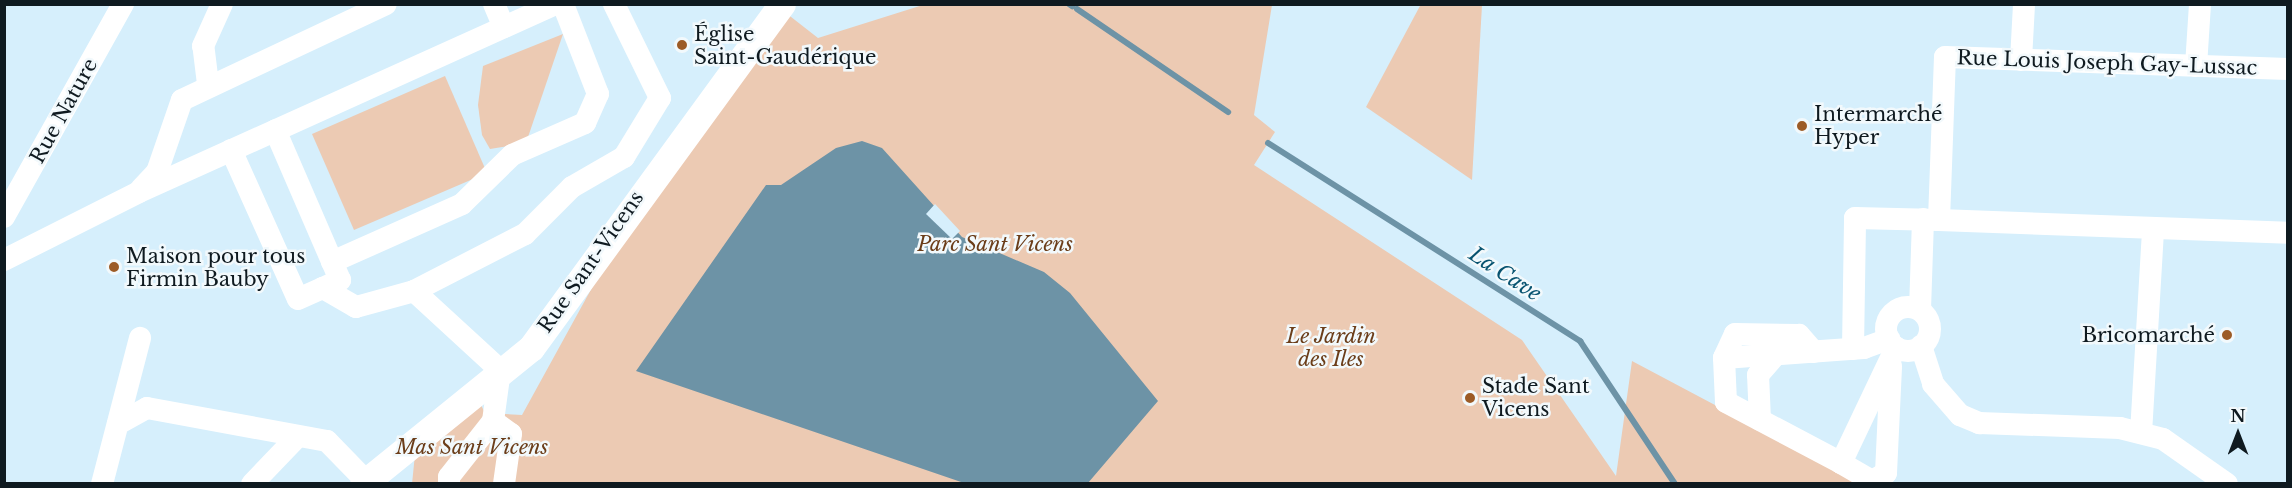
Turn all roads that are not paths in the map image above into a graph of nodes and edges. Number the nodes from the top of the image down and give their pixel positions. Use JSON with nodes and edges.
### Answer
{"nodes":[{"id":1,"x":123,"y":4,"type":"edge"},
{"id":2,"x":222,"y":4,"type":"edge"},
{"id":3,"x":386,"y":4,"type":"edge"},
{"id":4,"x":494,"y":4,"type":"edge"},
{"id":5,"x":555,"y":4,"type":"edge"},
{"id":6,"x":563,"y":4,"type":"edge"},
{"id":7,"x":614,"y":4,"type":"edge"},
{"id":8,"x":782,"y":4,"type":"edge"},
{"id":9,"x":2024,"y":4,"type":"edge"},
{"id":10,"x":2200,"y":4,"type":"edge"},
{"id":11,"x":504,"y":27,"type":"junction"},
{"id":12,"x":2022,"y":60,"type":"junction"},
{"id":13,"x":2196,"y":66,"type":"junction"},
{"id":14,"x":2288,"y":69,"type":"edge"},
{"id":15,"x":208,"y":84,"type":"junction"},
{"id":16,"x":275,"y":130,"type":"junction"},
{"id":17,"x":231,"y":150,"type":"junction"},
{"id":18,"x":139,"y":192,"type":"junction"},
{"id":19,"x":4,"y":217,"type":"edge"},
{"id":20,"x":1931,"y":219,"type":"junction"},
{"id":21,"x":2153,"y":228,"type":"junction"},
{"id":22,"x":2288,"y":233,"type":"edge"},
{"id":23,"x":4,"y":260,"type":"edge"},
{"id":24,"x":332,"y":262,"type":"junction"},
{"id":25,"x":322,"y":288,"type":"junction"},
{"id":26,"x":414,"y":291,"type":"junction"},
{"id":27,"x":1920,"y":310,"type":"junction"},
{"id":28,"x":140,"y":338,"type":"dead end"},
{"id":29,"x":1921,"y":346,"type":"junction"},
{"id":30,"x":1892,"y":348,"type":"junction"},
{"id":31,"x":1853,"y":349,"type":"junction"},
{"id":32,"x":1814,"y":352,"type":"junction"},
{"id":33,"x":1776,"y":354,"type":"junction"},
{"id":34,"x":1724,"y":358,"type":"junction"},
{"id":35,"x":500,"y":370,"type":"junction"},
{"id":36,"x":1760,"y":420,"type":"junction"},
{"id":37,"x":493,"y":421,"type":"junction"},
{"id":38,"x":118,"y":424,"type":"junction"},
{"id":39,"x":2141,"y":433,"type":"junction"},
{"id":40,"x":298,"y":436,"type":"junction"},
{"id":41,"x":1841,"y":463,"type":"junction"},
{"id":42,"x":364,"y":482,"type":"edge"},
{"id":43,"x":102,"y":483,"type":"edge"},
{"id":44,"x":252,"y":483,"type":"edge"},
{"id":45,"x":449,"y":483,"type":"edge"},
{"id":46,"x":504,"y":483,"type":"edge"},
{"id":47,"x":2227,"y":483,"type":"edge"}],
"edges":[{"from":1,"to":19,"type":"street","name":"Rue Nature"},
{"from":2,"to":15,"type":"street"},
{"from":3,"to":15,"type":"street"},
{"from":4,"to":11,"type":"street"},
{"from":5,"to":11,"type":"street"},
{"from":6,"to":24,"type":"street"},
{"from":7,"to":26,"type":"street"},
{"from":8,"to":35,"type":"main road","name":"Rue Sant-Vicens"},
{"from":9,"to":12,"type":"street"},
{"from":10,"to":13,"type":"street"},
{"from":11,"to":16,"type":"street"},
{"from":12,"to":13,"type":"street","name":"Rue Louis Joseph Gay-Lussac"},
{"from":12,"to":20,"type":"street","name":"Rue Louis Joseph Gay-Lussac"},
{"from":13,"to":14,"type":"street","name":"Rue Louis Joseph Gay-Lussac"},
{"from":15,"to":18,"type":"street"},
{"from":16,"to":17,"type":"street"},
{"from":16,"to":24,"type":"street"},
{"from":17,"to":18,"type":"street"},
{"from":17,"to":25,"type":"street"},
{"from":18,"to":23,"type":"street"},
{"from":20,"to":21,"type":"street"},
{"from":20,"to":27,"type":"street","name":"Rue Louis Joseph Gay-Lussac"},
{"from":20,"to":31,"type":"street"},
{"from":21,"to":22,"type":"street"},
{"from":21,"to":39,"type":"street"},
{"from":24,"to":25,"type":"street"},
{"from":25,"to":26,"type":"street"},
{"from":26,"to":35,"type":"street"},
{"from":27,"to":29,"type":"street"},
{"from":27,"to":30,"type":"street"},
{"from":28,"to":38,"type":"street"},
{"from":29,"to":30,"type":"street"},
{"from":29,"to":39,"type":"street"},
{"from":30,"to":31,"type":"street"},
{"from":30,"to":41,"type":"street"},
{"from":30,"to":41,"type":"street"},
{"from":31,"to":32,"type":"street"},
{"from":32,"to":33,"type":"street"},
{"from":32,"to":34,"type":"street"},
{"from":33,"to":34,"type":"street"},
{"from":33,"to":36,"type":"street"},
{"from":34,"to":36,"type":"street"},
{"from":35,"to":37,"type":"street"},
{"from":35,"to":42,"type":"main road","name":"Rue Sant-Vicens"},
{"from":36,"to":41,"type":"street"},
{"from":37,"to":45,"type":"street"},
{"from":37,"to":46,"type":"street"},
{"from":38,"to":40,"type":"street"},
{"from":38,"to":43,"type":"street"},
{"from":39,"to":47,"type":"street"},
{"from":40,"to":42,"type":"street"},
{"from":40,"to":44,"type":"street"}]}
